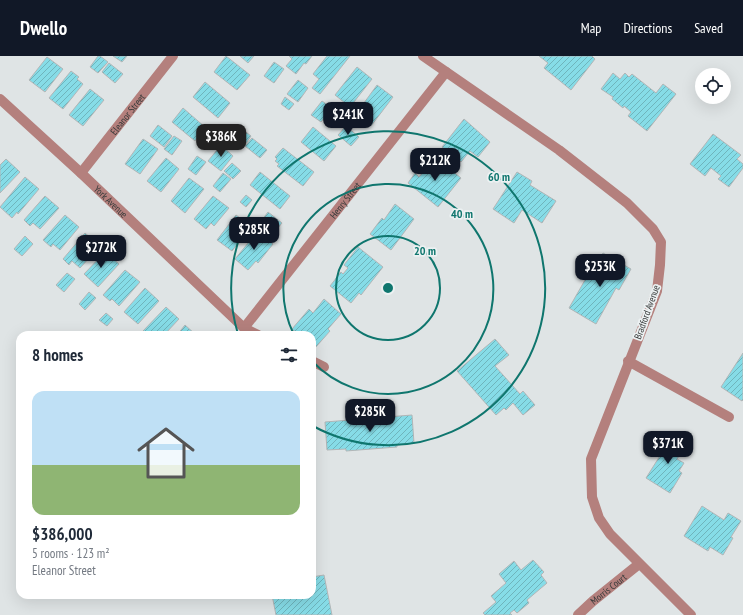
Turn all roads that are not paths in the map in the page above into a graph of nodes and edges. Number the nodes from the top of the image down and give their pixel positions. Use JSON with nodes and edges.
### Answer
{"nodes":[{"id":1,"x":173,"y":56,"type":"edge"},
{"id":2,"x":423,"y":56,"type":"edge"},
{"id":3,"x":446,"y":72,"type":"junction"},
{"id":4,"x":0,"y":99,"type":"edge"},
{"id":5,"x":81,"y":173,"type":"junction"},
{"id":6,"x":244,"y":328,"type":"junction"},
{"id":7,"x":250,"y":331,"type":"edge"},
{"id":8,"x":628,"y":362,"type":"junction"},
{"id":9,"x":316,"y":363,"type":"edge"},
{"id":10,"x":324,"y":367,"type":"dead end"},
{"id":11,"x":729,"y":417,"type":"dead end"},
{"id":12,"x":639,"y":564,"type":"junction"},
{"id":13,"x":578,"y":615,"type":"edge"},
{"id":14,"x":691,"y":615,"type":"edge"}],
"edges":[{"from":1,"to":5,"type":"street","name":"Eleanor Street"},
{"from":2,"to":3,"type":"street","name":"Bradford Avenue"},
{"from":3,"to":6,"type":"street","name":"Henry Street"},
{"from":3,"to":8,"type":"street","name":"Bradford Avenue"},
{"from":4,"to":5,"type":"street","name":"York Avenue"},
{"from":5,"to":6,"type":"street","name":"York Avenue"},
{"from":6,"to":7,"type":"street","name":"York Avenue"},
{"from":8,"to":11,"type":"street"},
{"from":8,"to":12,"type":"street","name":"Bradford Avenue"},
{"from":9,"to":10,"type":"street"},
{"from":12,"to":13,"type":"street","name":"Morris Court"},
{"from":12,"to":14,"type":"street","name":"Bradford Avenue"}]}
